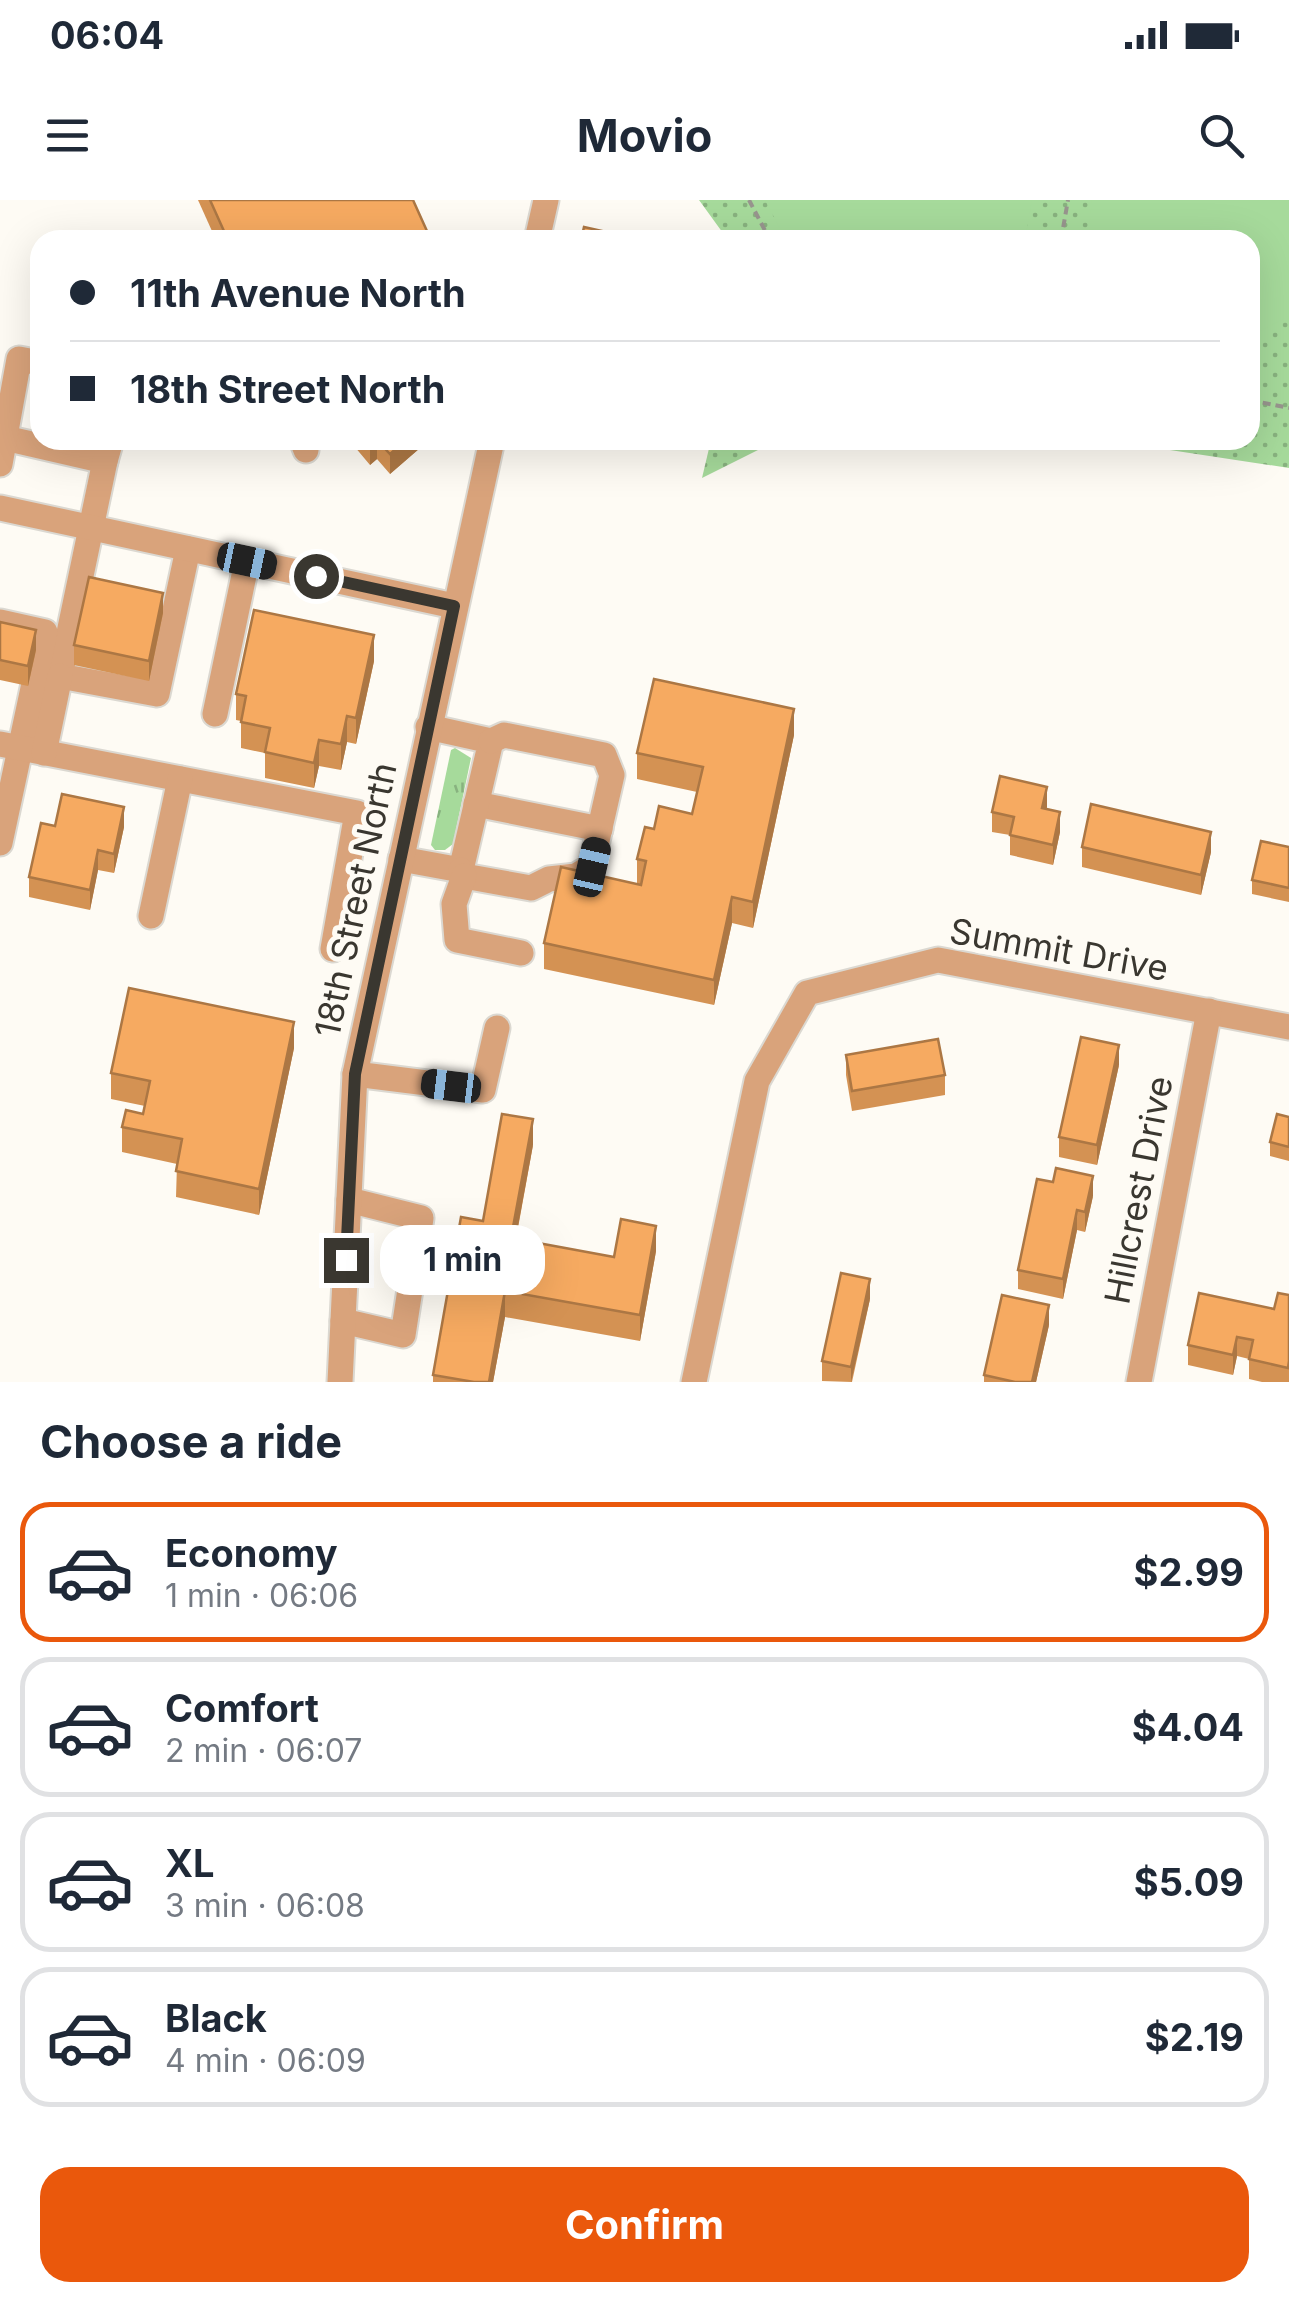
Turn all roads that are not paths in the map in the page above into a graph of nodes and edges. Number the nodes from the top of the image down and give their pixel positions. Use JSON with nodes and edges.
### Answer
{"nodes":[{"id":1,"x":546,"y":200,"type":"edge"},
{"id":2,"x":539,"y":230,"type":"edge"},
{"id":3,"x":30,"y":361,"type":"edge"},
{"id":4,"x":6,"y":438,"type":"junction"},
{"id":5,"x":30,"y":441,"type":"edge"},
{"id":6,"x":108,"y":450,"type":"edge"},
{"id":7,"x":490,"y":450,"type":"edge"},
{"id":8,"x":0,"y":464,"type":"edge"},
{"id":9,"x":0,"y":508,"type":"edge"},
{"id":10,"x":92,"y":528,"type":"junction"},
{"id":11,"x":188,"y":549,"type":"junction"},
{"id":12,"x":247,"y":561,"type":"junction"},
{"id":13,"x":454,"y":606,"type":"junction"},
{"id":14,"x":0,"y":622,"type":"edge"},
{"id":15,"x":60,"y":676,"type":"junction"},
{"id":16,"x":216,"y":714,"type":"dead end"},
{"id":17,"x":428,"y":727,"type":"junction"},
{"id":18,"x":491,"y":741,"type":"junction"},
{"id":19,"x":21,"y":748,"type":"edge"},
{"id":20,"x":180,"y":779,"type":"junction"},
{"id":21,"x":476,"y":804,"type":"junction"},
{"id":22,"x":600,"y":829,"type":"junction"},
{"id":23,"x":0,"y":843,"type":"edge"},
{"id":24,"x":400,"y":859,"type":"junction"},
{"id":25,"x":462,"y":873,"type":"junction"},
{"id":26,"x":151,"y":916,"type":"dead end"},
{"id":27,"x":334,"y":948,"type":"dead end"},
{"id":28,"x":520,"y":953,"type":"dead end"},
{"id":29,"x":1209,"y":1011,"type":"junction"},
{"id":30,"x":1289,"y":1027,"type":"edge"},
{"id":31,"x":497,"y":1028,"type":"dead end"},
{"id":32,"x":355,"y":1074,"type":"junction"},
{"id":33,"x":349,"y":1200,"type":"junction"},
{"id":34,"x":343,"y":1321,"type":"junction"},
{"id":35,"x":340,"y":1382,"type":"edge"},
{"id":36,"x":694,"y":1382,"type":"edge"},
{"id":37,"x":1139,"y":1382,"type":"edge"}],
"edges":[{"from":1,"to":2,"type":"street"},
{"from":3,"to":4,"type":"street"},
{"from":4,"to":5,"type":"street"},
{"from":4,"to":8,"type":"street"},
{"from":6,"to":10,"type":"street"},
{"from":7,"to":13,"type":"street","name":"18th Street North"},
{"from":9,"to":10,"type":"street"},
{"from":10,"to":11,"type":"street"},
{"from":10,"to":15,"type":"street"},
{"from":11,"to":12,"type":"street"},
{"from":11,"to":15,"type":"street"},
{"from":12,"to":13,"type":"street"},
{"from":12,"to":16,"type":"street"},
{"from":13,"to":17,"type":"street","name":"18th Street North"},
{"from":14,"to":19,"type":"street"},
{"from":15,"to":19,"type":"street"},
{"from":17,"to":18,"type":"street"},
{"from":17,"to":24,"type":"street","name":"18th Street North"},
{"from":18,"to":21,"type":"street"},
{"from":18,"to":22,"type":"street"},
{"from":19,"to":20,"type":"street"},
{"from":19,"to":23,"type":"street"},
{"from":20,"to":26,"type":"street"},
{"from":20,"to":27,"type":"street"},
{"from":21,"to":22,"type":"street"},
{"from":21,"to":25,"type":"street"},
{"from":22,"to":25,"type":"street"},
{"from":24,"to":25,"type":"street"},
{"from":24,"to":32,"type":"street","name":"18th Street North"},
{"from":25,"to":28,"type":"street"},
{"from":29,"to":30,"type":"street","name":"Summit Drive"},
{"from":29,"to":36,"type":"street","name":"Summit Drive"},
{"from":29,"to":37,"type":"street","name":"Hillcrest Drive"},
{"from":31,"to":32,"type":"street"},
{"from":32,"to":33,"type":"street","name":"18th Street North"},
{"from":33,"to":34,"type":"street","name":"18th Street North"},
{"from":33,"to":34,"type":"street"},
{"from":34,"to":35,"type":"street","name":"18th Street North"}]}
